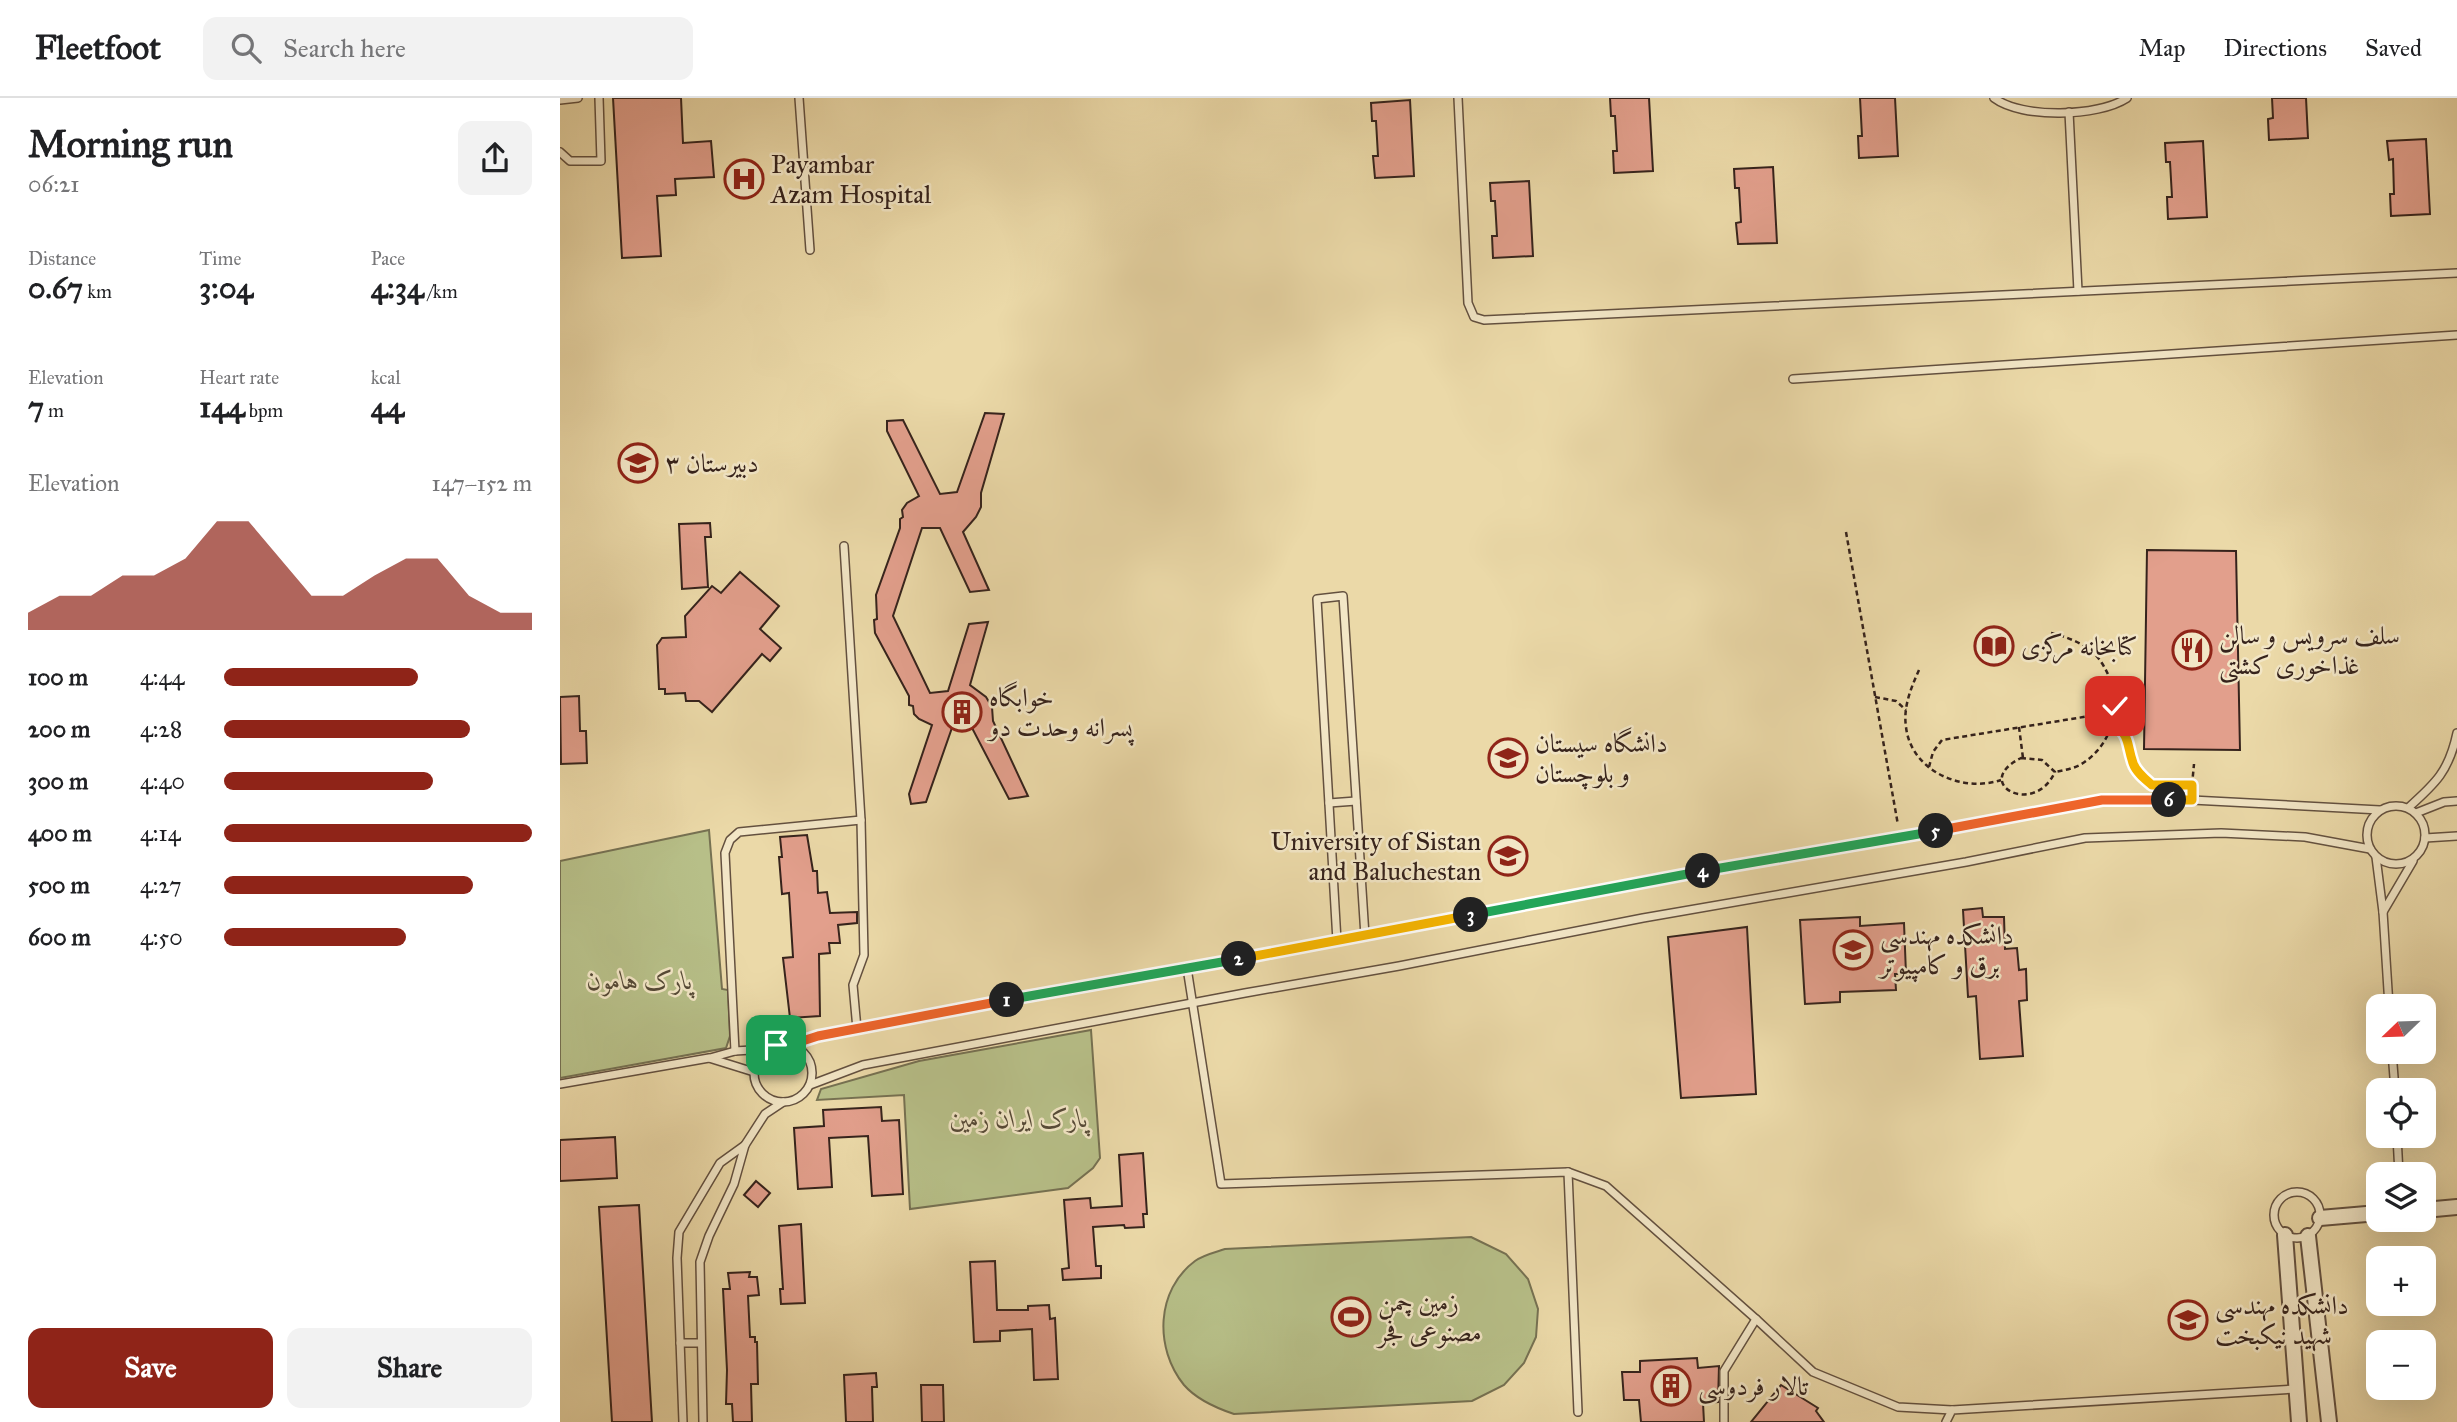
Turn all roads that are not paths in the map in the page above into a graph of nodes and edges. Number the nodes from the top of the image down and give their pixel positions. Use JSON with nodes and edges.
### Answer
{"nodes":[{"id":1,"x":578,"y":98,"type":"edge"},
{"id":2,"x":599,"y":98,"type":"edge"},
{"id":3,"x":799,"y":98,"type":"edge"},
{"id":4,"x":1458,"y":98,"type":"edge"},
{"id":5,"x":1994,"y":98,"type":"edge"},
{"id":6,"x":2127,"y":98,"type":"edge"},
{"id":7,"x":560,"y":100,"type":"edge"},
{"id":8,"x":2069,"y":112,"type":"junction"},
{"id":9,"x":560,"y":152,"type":"edge"},
{"id":10,"x":810,"y":250,"type":"dead end"},
{"id":11,"x":2457,"y":273,"type":"edge"},
{"id":12,"x":2078,"y":291,"type":"junction"},
{"id":13,"x":2457,"y":335,"type":"edge"},
{"id":14,"x":1793,"y":379,"type":"dead end"},
{"id":15,"x":844,"y":546,"type":"dead end"},
{"id":16,"x":2457,"y":733,"type":"edge"},
{"id":17,"x":1356,"y":801,"type":"junction"},
{"id":18,"x":2457,"y":802,"type":"edge"},
{"id":19,"x":1329,"y":803,"type":"junction"},
{"id":20,"x":2408,"y":808,"type":"junction"},
{"id":21,"x":2380,"y":810,"type":"junction"},
{"id":22,"x":2416,"y":813,"type":"junction"},
{"id":23,"x":861,"y":820,"type":"junction"},
{"id":24,"x":2457,"y":836,"type":"edge"},
{"id":25,"x":2425,"y":838,"type":"junction"},
{"id":26,"x":2370,"y":849,"type":"junction"},
{"id":27,"x":2376,"y":857,"type":"junction"},
{"id":28,"x":2416,"y":857,"type":"junction"},
{"id":29,"x":2383,"y":912,"type":"junction"},
{"id":30,"x":1365,"y":936,"type":"junction"},
{"id":31,"x":1337,"y":941,"type":"junction"},
{"id":32,"x":1187,"y":968,"type":"junction"},
{"id":33,"x":2388,"y":994,"type":"edge"},
{"id":34,"x":1194,"y":1002,"type":"junction"},
{"id":35,"x":857,"y":1029,"type":"junction"},
{"id":36,"x":790,"y":1045,"type":"junction"},
{"id":37,"x":767,"y":1049,"type":"junction"},
{"id":38,"x":735,"y":1051,"type":"junction"},
{"id":39,"x":709,"y":1058,"type":"junction"},
{"id":40,"x":754,"y":1073,"type":"junction"},
{"id":41,"x":560,"y":1084,"type":"edge"},
{"id":42,"x":810,"y":1086,"type":"junction"},
{"id":43,"x":783,"y":1102,"type":"junction"},
{"id":44,"x":745,"y":1145,"type":"junction"},
{"id":45,"x":1568,"y":1172,"type":"junction"},
{"id":46,"x":2457,"y":1207,"type":"edge"},
{"id":47,"x":2436,"y":1209,"type":"edge"},
{"id":48,"x":2366,"y":1214,"type":"edge"},
{"id":49,"x":2320,"y":1218,"type":"junction"},
{"id":50,"x":2285,"y":1235,"type":"junction"},
{"id":51,"x":2308,"y":1236,"type":"junction"},
{"id":52,"x":1756,"y":1319,"type":"junction"},
{"id":53,"x":680,"y":1343,"type":"junction"},
{"id":54,"x":701,"y":1343,"type":"junction"},
{"id":55,"x":2297,"y":1389,"type":"junction"},
{"id":56,"x":1952,"y":1410,"type":"junction"},
{"id":57,"x":1577,"y":1412,"type":"dead end"},
{"id":58,"x":683,"y":1422,"type":"edge"},
{"id":59,"x":704,"y":1422,"type":"edge"},
{"id":60,"x":1724,"y":1422,"type":"edge"},
{"id":61,"x":1945,"y":1422,"type":"edge"},
{"id":62,"x":2300,"y":1422,"type":"edge"},
{"id":63,"x":2329,"y":1422,"type":"edge"}],
"edges":[{"from":1,"to":7,"type":"lane"},
{"from":2,"to":9,"type":"lane"},
{"from":3,"to":10,"type":"lane"},
{"from":4,"to":12,"type":"lane"},
{"from":5,"to":8,"type":"lane"},
{"from":6,"to":8,"type":"lane"},
{"from":8,"to":12,"type":"lane"},
{"from":11,"to":12,"type":"lane"},
{"from":13,"to":14,"type":"lane"},
{"from":15,"to":23,"type":"lane"},
{"from":16,"to":20,"type":"lane"},
{"from":17,"to":19,"type":"lane"},
{"from":17,"to":19,"type":"lane"},
{"from":17,"to":30,"type":"lane"},
{"from":18,"to":22,"type":"lane"},
{"from":19,"to":31,"type":"lane"},
{"from":20,"to":21,"type":"lane"},
{"from":20,"to":22,"type":"lane"},
{"from":21,"to":26,"type":"lane"},
{"from":21,"to":30,"type":"lane"},
{"from":22,"to":25,"type":"lane"},
{"from":23,"to":35,"type":"lane"},
{"from":23,"to":38,"type":"lane"},
{"from":24,"to":25,"type":"lane"},
{"from":25,"to":28,"type":"lane"},
{"from":26,"to":27,"type":"lane"},
{"from":26,"to":34,"type":"lane"},
{"from":27,"to":28,"type":"lane"},
{"from":27,"to":29,"type":"lane"},
{"from":28,"to":29,"type":"lane"},
{"from":29,"to":33,"type":"lane"},
{"from":30,"to":31,"type":"lane"},
{"from":31,"to":32,"type":"lane"},
{"from":32,"to":34,"type":"lane"},
{"from":32,"to":35,"type":"lane"},
{"from":34,"to":42,"type":"lane"},
{"from":34,"to":45,"type":"lane"},
{"from":35,"to":36,"type":"lane"},
{"from":36,"to":37,"type":"lane"},
{"from":36,"to":42,"type":"lane"},
{"from":37,"to":38,"type":"lane"},
{"from":37,"to":40,"type":"lane"},
{"from":38,"to":39,"type":"lane"},
{"from":39,"to":40,"type":"lane"},
{"from":39,"to":41,"type":"lane"},
{"from":40,"to":43,"type":"lane"},
{"from":42,"to":43,"type":"lane"},
{"from":43,"to":44,"type":"lane"},
{"from":44,"to":53,"type":"lane"},
{"from":44,"to":54,"type":"lane"},
{"from":45,"to":52,"type":"lane"},
{"from":45,"to":57,"type":"lane"},
{"from":46,"to":47,"type":"street"},
{"from":48,"to":49,"type":"street"},
{"from":49,"to":50,"type":"lane"},
{"from":49,"to":51,"type":"lane"},
{"from":50,"to":51,"type":"lane"},
{"from":50,"to":55,"type":"street"},
{"from":51,"to":63,"type":"street"},
{"from":52,"to":56,"type":"lane"},
{"from":52,"to":60,"type":"lane"},
{"from":53,"to":54,"type":"lane"},
{"from":53,"to":58,"type":"lane"},
{"from":54,"to":59,"type":"lane"},
{"from":55,"to":56,"type":"lane"},
{"from":55,"to":62,"type":"street"},
{"from":56,"to":61,"type":"lane"}]}
